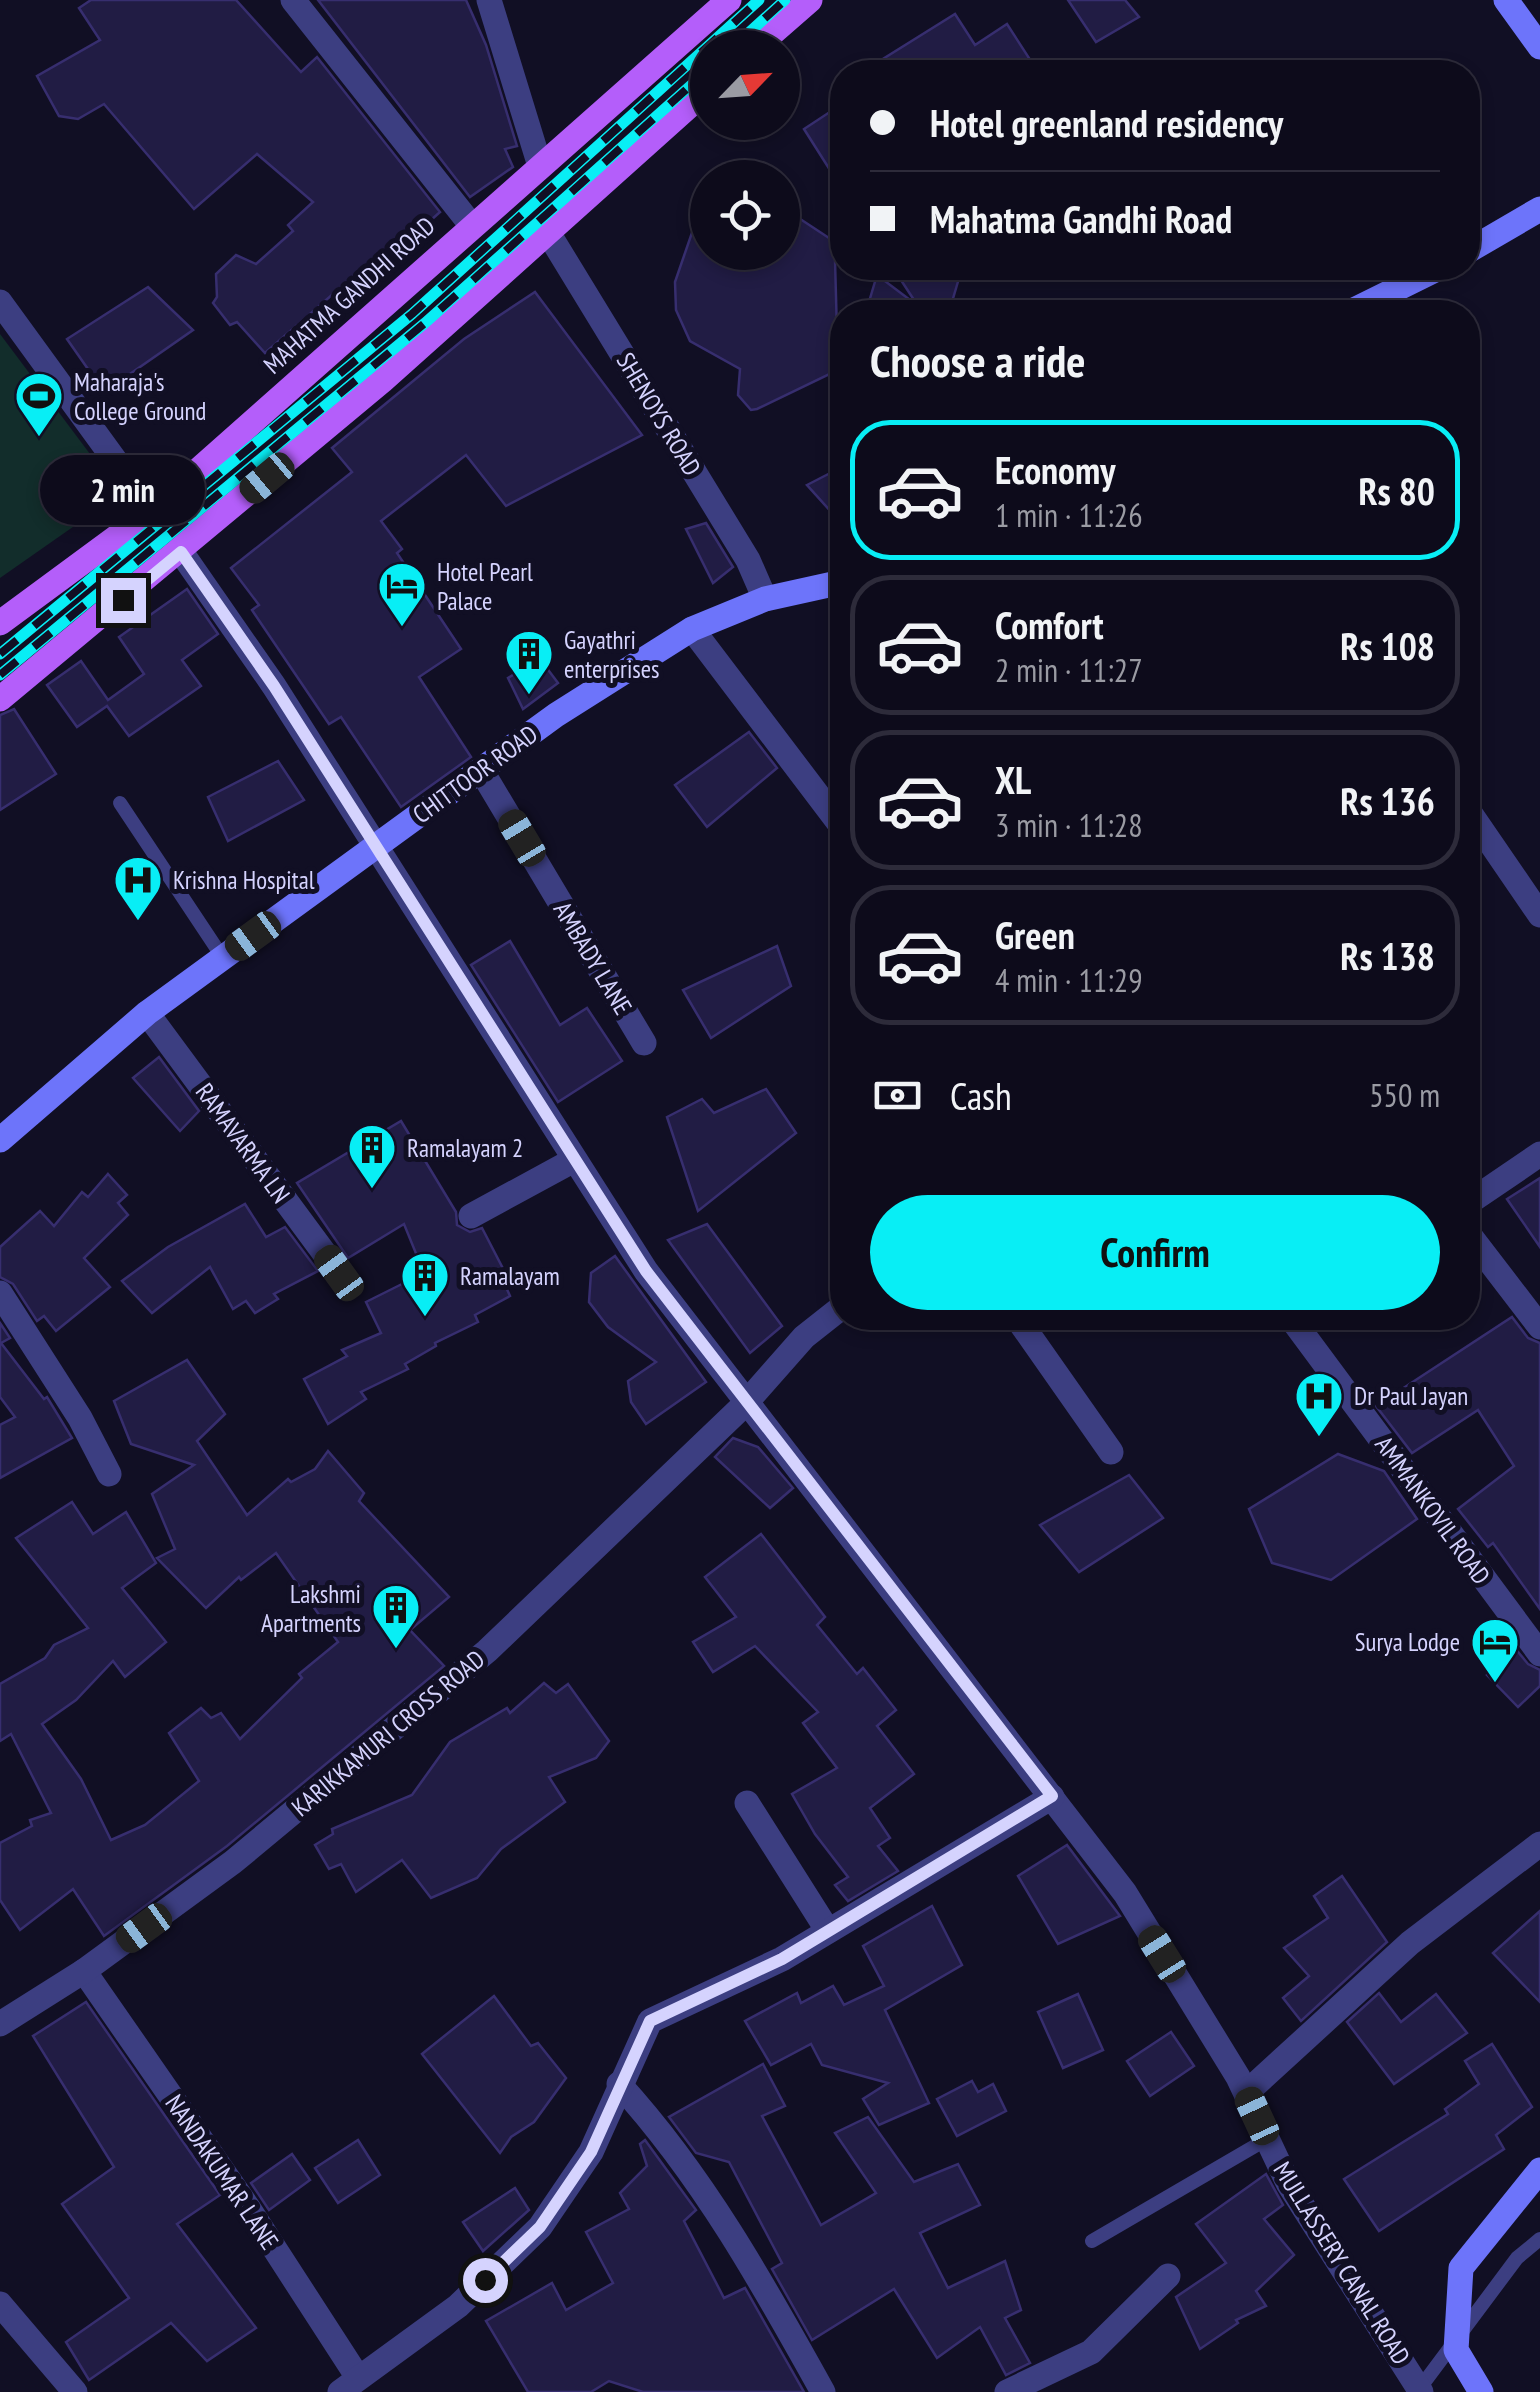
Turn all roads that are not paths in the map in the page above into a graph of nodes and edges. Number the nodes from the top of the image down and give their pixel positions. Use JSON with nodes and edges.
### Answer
{"nodes":[{"id":1,"x":293,"y":0,"type":"edge"},
{"id":2,"x":489,"y":0,"type":"edge"},
{"id":3,"x":729,"y":0,"type":"edge"},
{"id":4,"x":810,"y":0,"type":"edge"},
{"id":5,"x":1506,"y":0,"type":"edge"},
{"id":6,"x":776,"y":30,"type":"edge"},
{"id":7,"x":1540,"y":46,"type":"edge"},
{"id":8,"x":690,"y":105,"type":"edge"},
{"id":9,"x":540,"y":166,"type":"junction"},
{"id":10,"x":1540,"y":209,"type":"edge"},
{"id":11,"x":472,"y":226,"type":"junction"},
{"id":12,"x":547,"y":231,"type":"junction"},
{"id":13,"x":1480,"y":244,"type":"edge"},
{"id":14,"x":1415,"y":280,"type":"edge"},
{"id":15,"x":1374,"y":300,"type":"edge"},
{"id":16,"x":0,"y":302,"type":"edge"},
{"id":17,"x":152,"y":511,"type":"junction"},
{"id":18,"x":181,"y":552,"type":"junction"},
{"id":19,"x":830,"y":585,"type":"edge"},
{"id":20,"x":766,"y":599,"type":"junction"},
{"id":21,"x":0,"y":624,"type":"edge"},
{"id":22,"x":692,"y":629,"type":"junction"},
{"id":23,"x":0,"y":699,"type":"edge"},
{"id":24,"x":481,"y":770,"type":"junction"},
{"id":25,"x":120,"y":803,"type":"dead end"},
{"id":26,"x":830,"y":811,"type":"edge"},
{"id":27,"x":1480,"y":828,"type":"edge"},
{"id":28,"x":374,"y":848,"type":"junction"},
{"id":29,"x":1540,"y":915,"type":"edge"},
{"id":30,"x":223,"y":958,"type":"junction"},
{"id":31,"x":147,"y":1013,"type":"junction"},
{"id":32,"x":644,"y":1044,"type":"dead end"},
{"id":33,"x":0,"y":1140,"type":"edge"},
{"id":34,"x":1540,"y":1154,"type":"edge"},
{"id":35,"x":574,"y":1160,"type":"junction"},
{"id":36,"x":1480,"y":1195,"type":"edge"},
{"id":37,"x":472,"y":1216,"type":"dead end"},
{"id":38,"x":1480,"y":1248,"type":"edge"},
{"id":39,"x":339,"y":1273,"type":"dead end"},
{"id":40,"x":0,"y":1293,"type":"edge"},
{"id":41,"x":830,"y":1316,"type":"edge"},
{"id":42,"x":1540,"y":1326,"type":"edge"},
{"id":43,"x":1025,"y":1330,"type":"edge"},
{"id":44,"x":1300,"y":1330,"type":"edge"},
{"id":45,"x":745,"y":1404,"type":"junction"},
{"id":46,"x":1111,"y":1452,"type":"dead end"},
{"id":47,"x":109,"y":1474,"type":"dead end"},
{"id":48,"x":1540,"y":1654,"type":"edge"},
{"id":49,"x":1052,"y":1796,"type":"junction"},
{"id":50,"x":747,"y":1803,"type":"dead end"},
{"id":51,"x":1540,"y":1844,"type":"edge"},
{"id":52,"x":828,"y":1930,"type":"junction"},
{"id":53,"x":84,"y":1971,"type":"junction"},
{"id":54,"x":0,"y":2024,"type":"edge"},
{"id":55,"x":619,"y":2084,"type":"junction"},
{"id":56,"x":1246,"y":2093,"type":"junction"},
{"id":57,"x":1267,"y":2138,"type":"junction"},
{"id":58,"x":1540,"y":2170,"type":"edge"},
{"id":59,"x":1540,"y":2239,"type":"edge"},
{"id":60,"x":1092,"y":2241,"type":"dead end"},
{"id":61,"x":1168,"y":2276,"type":"dead end"},
{"id":62,"x":0,"y":2304,"type":"edge"},
{"id":63,"x":348,"y":2384,"type":"edge"},
{"id":64,"x":1419,"y":2391,"type":"edge"},
{"id":65,"x":75,"y":2392,"type":"edge"},
{"id":66,"x":823,"y":2392,"type":"edge"},
{"id":67,"x":1007,"y":2392,"type":"edge"},
{"id":68,"x":1481,"y":2392,"type":"edge"}],
"edges":[{"from":1,"to":11,"type":"street"},
{"from":2,"to":9,"type":"street"},
{"from":3,"to":9,"type":"main road","name":"MAHATMA GANDHI ROAD"},
{"from":4,"to":6,"type":"main road"},
{"from":5,"to":7,"type":"main road"},
{"from":8,"to":12,"type":"main road"},
{"from":9,"to":11,"type":"main road","name":"MAHATMA GANDHI ROAD"},
{"from":10,"to":13,"type":"main road"},
{"from":11,"to":17,"type":"main road","name":"MAHATMA GANDHI ROAD"},
{"from":12,"to":18,"type":"main road"},
{"from":12,"to":20,"type":"street","name":"SHENOYS ROAD"},
{"from":14,"to":15,"type":"main road"},
{"from":16,"to":17,"type":"street"},
{"from":17,"to":21,"type":"main road","name":"MAHATMA GANDHI ROAD"},
{"from":18,"to":23,"type":"main road"},
{"from":18,"to":28,"type":"street","name":"MULLASSERY CANAL ROAD"},
{"from":19,"to":20,"type":"main road","name":"CHITTOOR ROAD"},
{"from":20,"to":22,"type":"main road","name":"CHITTOOR ROAD"},
{"from":22,"to":24,"type":"main road","name":"CHITTOOR ROAD"},
{"from":22,"to":26,"type":"street"},
{"from":24,"to":28,"type":"main road","name":"CHITTOOR ROAD"},
{"from":24,"to":32,"type":"street","name":"AMBADY LANE"},
{"from":25,"to":30,"type":"lane"},
{"from":27,"to":29,"type":"street"},
{"from":28,"to":30,"type":"main road","name":"CHITTOOR ROAD"},
{"from":28,"to":35,"type":"street","name":"MULLASSERY CANAL ROAD"},
{"from":30,"to":31,"type":"main road","name":"CHITTOOR ROAD"},
{"from":31,"to":33,"type":"main road","name":"CHITTOOR ROAD"},
{"from":31,"to":39,"type":"street","name":"RAMAVARMA LN"},
{"from":34,"to":36,"type":"street"},
{"from":35,"to":37,"type":"street"},
{"from":35,"to":45,"type":"street","name":"MULLASSERY CANAL ROAD"},
{"from":38,"to":42,"type":"street"},
{"from":40,"to":47,"type":"street"},
{"from":41,"to":45,"type":"street","name":"KARIKKAMURI CROSS ROAD"},
{"from":43,"to":46,"type":"street"},
{"from":44,"to":48,"type":"street","name":"AMMANKOVIL ROAD"},
{"from":45,"to":49,"type":"street","name":"MULLASSERY CANAL ROAD"},
{"from":45,"to":53,"type":"street","name":"KARIKKAMURI CROSS ROAD"},
{"from":49,"to":52,"type":"street"},
{"from":49,"to":56,"type":"street","name":"MULLASSERY CANAL ROAD"},
{"from":50,"to":52,"type":"street"},
{"from":51,"to":56,"type":"street"},
{"from":52,"to":55,"type":"street"},
{"from":53,"to":54,"type":"street","name":"KARIKKAMURI CROSS ROAD"},
{"from":53,"to":63,"type":"street","name":"NANDAKUMAR LANE"},
{"from":55,"to":63,"type":"street"},
{"from":55,"to":66,"type":"street"},
{"from":56,"to":57,"type":"street","name":"MULLASSERY CANAL ROAD"},
{"from":57,"to":60,"type":"lane"},
{"from":57,"to":64,"type":"street","name":"MULLASSERY CANAL ROAD"},
{"from":58,"to":68,"type":"main road","bridge":true},
{"from":59,"to":64,"type":"lane"},
{"from":61,"to":67,"type":"street"},
{"from":62,"to":65,"type":"street"}]}
